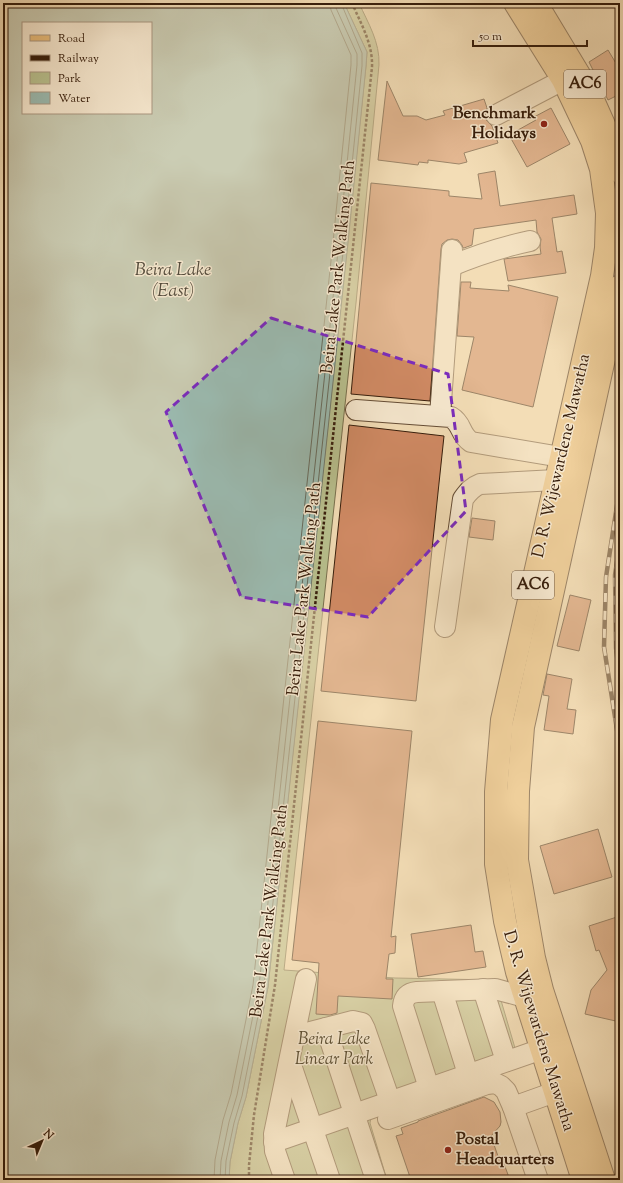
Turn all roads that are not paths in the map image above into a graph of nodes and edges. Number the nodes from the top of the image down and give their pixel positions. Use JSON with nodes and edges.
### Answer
{"nodes":[{"id":1,"x":515,"y":3,"type":"edge"},
{"id":2,"x":536,"y":3,"type":"edge"},
{"id":3,"x":563,"y":80,"type":"junction"},
{"id":4,"x":496,"y":115,"type":"dead end"},
{"id":5,"x":620,"y":172,"type":"edge"},
{"id":6,"x":530,"y":241,"type":"dead end"},
{"id":7,"x":620,"y":286,"type":"edge"},
{"id":8,"x":356,"y":410,"type":"dead end"},
{"id":9,"x":440,"y":416,"type":"junction"},
{"id":10,"x":552,"y":456,"type":"junction"},
{"id":11,"x":549,"y":480,"type":"junction"},
{"id":12,"x":445,"y":626,"type":"dead end"},
{"id":13,"x":306,"y":979,"type":"dead end"},
{"id":14,"x":483,"y":989,"type":"junction"},
{"id":15,"x":442,"y":991,"type":"junction"},
{"id":16,"x":525,"y":997,"type":"junction"},
{"id":17,"x":326,"y":1028,"type":"junction"},
{"id":18,"x":295,"y":1036,"type":"junction"},
{"id":19,"x":542,"y":1049,"type":"junction"},
{"id":20,"x":506,"y":1061,"type":"junction"},
{"id":21,"x":290,"y":1062,"type":"junction"},
{"id":22,"x":468,"y":1074,"type":"junction"},
{"id":23,"x":429,"y":1088,"type":"junction"},
{"id":24,"x":555,"y":1092,"type":"junction"},
{"id":25,"x":513,"y":1107,"type":"junction"},
{"id":26,"x":389,"y":1110,"type":"junction"},
{"id":27,"x":354,"y":1114,"type":"junction"},
{"id":28,"x":313,"y":1128,"type":"junction"},
{"id":29,"x":274,"y":1142,"type":"junction"},
{"id":30,"x":285,"y":1180,"type":"edge"},
{"id":31,"x":330,"y":1180,"type":"edge"},
{"id":32,"x":376,"y":1180,"type":"edge"},
{"id":33,"x":538,"y":1180,"type":"edge"},
{"id":34,"x":583,"y":1180,"type":"edge"},
{"id":35,"x":604,"y":1180,"type":"edge"}],
"edges":[{"from":1,"to":3,"type":"main road","name":"D. R. Wijewardene Mawatha","number":"AC6"},
{"from":2,"to":5,"type":"main road","number":"AC6"},
{"from":3,"to":4,"type":"lane"},
{"from":3,"to":10,"type":"main road","name":"D. R. Wijewardene Mawatha","number":"AC6"},
{"from":6,"to":9,"type":"lane"},
{"from":7,"to":35,"type":"main road","name":"D. R. Wijewardene Mawatha","number":"AC6"},
{"from":8,"to":9,"type":"lane"},
{"from":9,"to":10,"type":"lane"},
{"from":10,"to":11,"type":"main road","name":"D. R. Wijewardene Mawatha","number":"AC6"},
{"from":11,"to":12,"type":"lane"},
{"from":11,"to":16,"type":"main road","name":"D. R. Wijewardene Mawatha","number":"AC6"},
{"from":13,"to":18,"type":"lane"},
{"from":14,"to":15,"type":"lane"},
{"from":14,"to":16,"type":"lane"},
{"from":14,"to":20,"type":"lane"},
{"from":15,"to":22,"type":"lane"},
{"from":15,"to":23,"type":"lane"},
{"from":16,"to":19,"type":"main road","name":"D. R. Wijewardene Mawatha","number":"AC6"},
{"from":17,"to":18,"type":"lane"},
{"from":17,"to":26,"type":"lane"},
{"from":17,"to":27,"type":"lane"},
{"from":18,"to":21,"type":"lane"},
{"from":19,"to":20,"type":"lane"},
{"from":19,"to":24,"type":"main road","name":"D. R. Wijewardene Mawatha","number":"AC6"},
{"from":20,"to":22,"type":"lane"},
{"from":21,"to":28,"type":"lane"},
{"from":21,"to":29,"type":"lane"},
{"from":22,"to":23,"type":"lane"},
{"from":23,"to":26,"type":"lane"},
{"from":24,"to":25,"type":"lane"},
{"from":24,"to":34,"type":"main road","name":"D. R. Wijewardene Mawatha","number":"AC6"},
{"from":25,"to":26,"type":"lane"},
{"from":25,"to":33,"type":"lane"},
{"from":26,"to":27,"type":"lane"},
{"from":27,"to":28,"type":"lane"},
{"from":27,"to":32,"type":"lane"},
{"from":28,"to":29,"type":"lane"},
{"from":28,"to":31,"type":"lane"},
{"from":29,"to":30,"type":"lane"}]}
